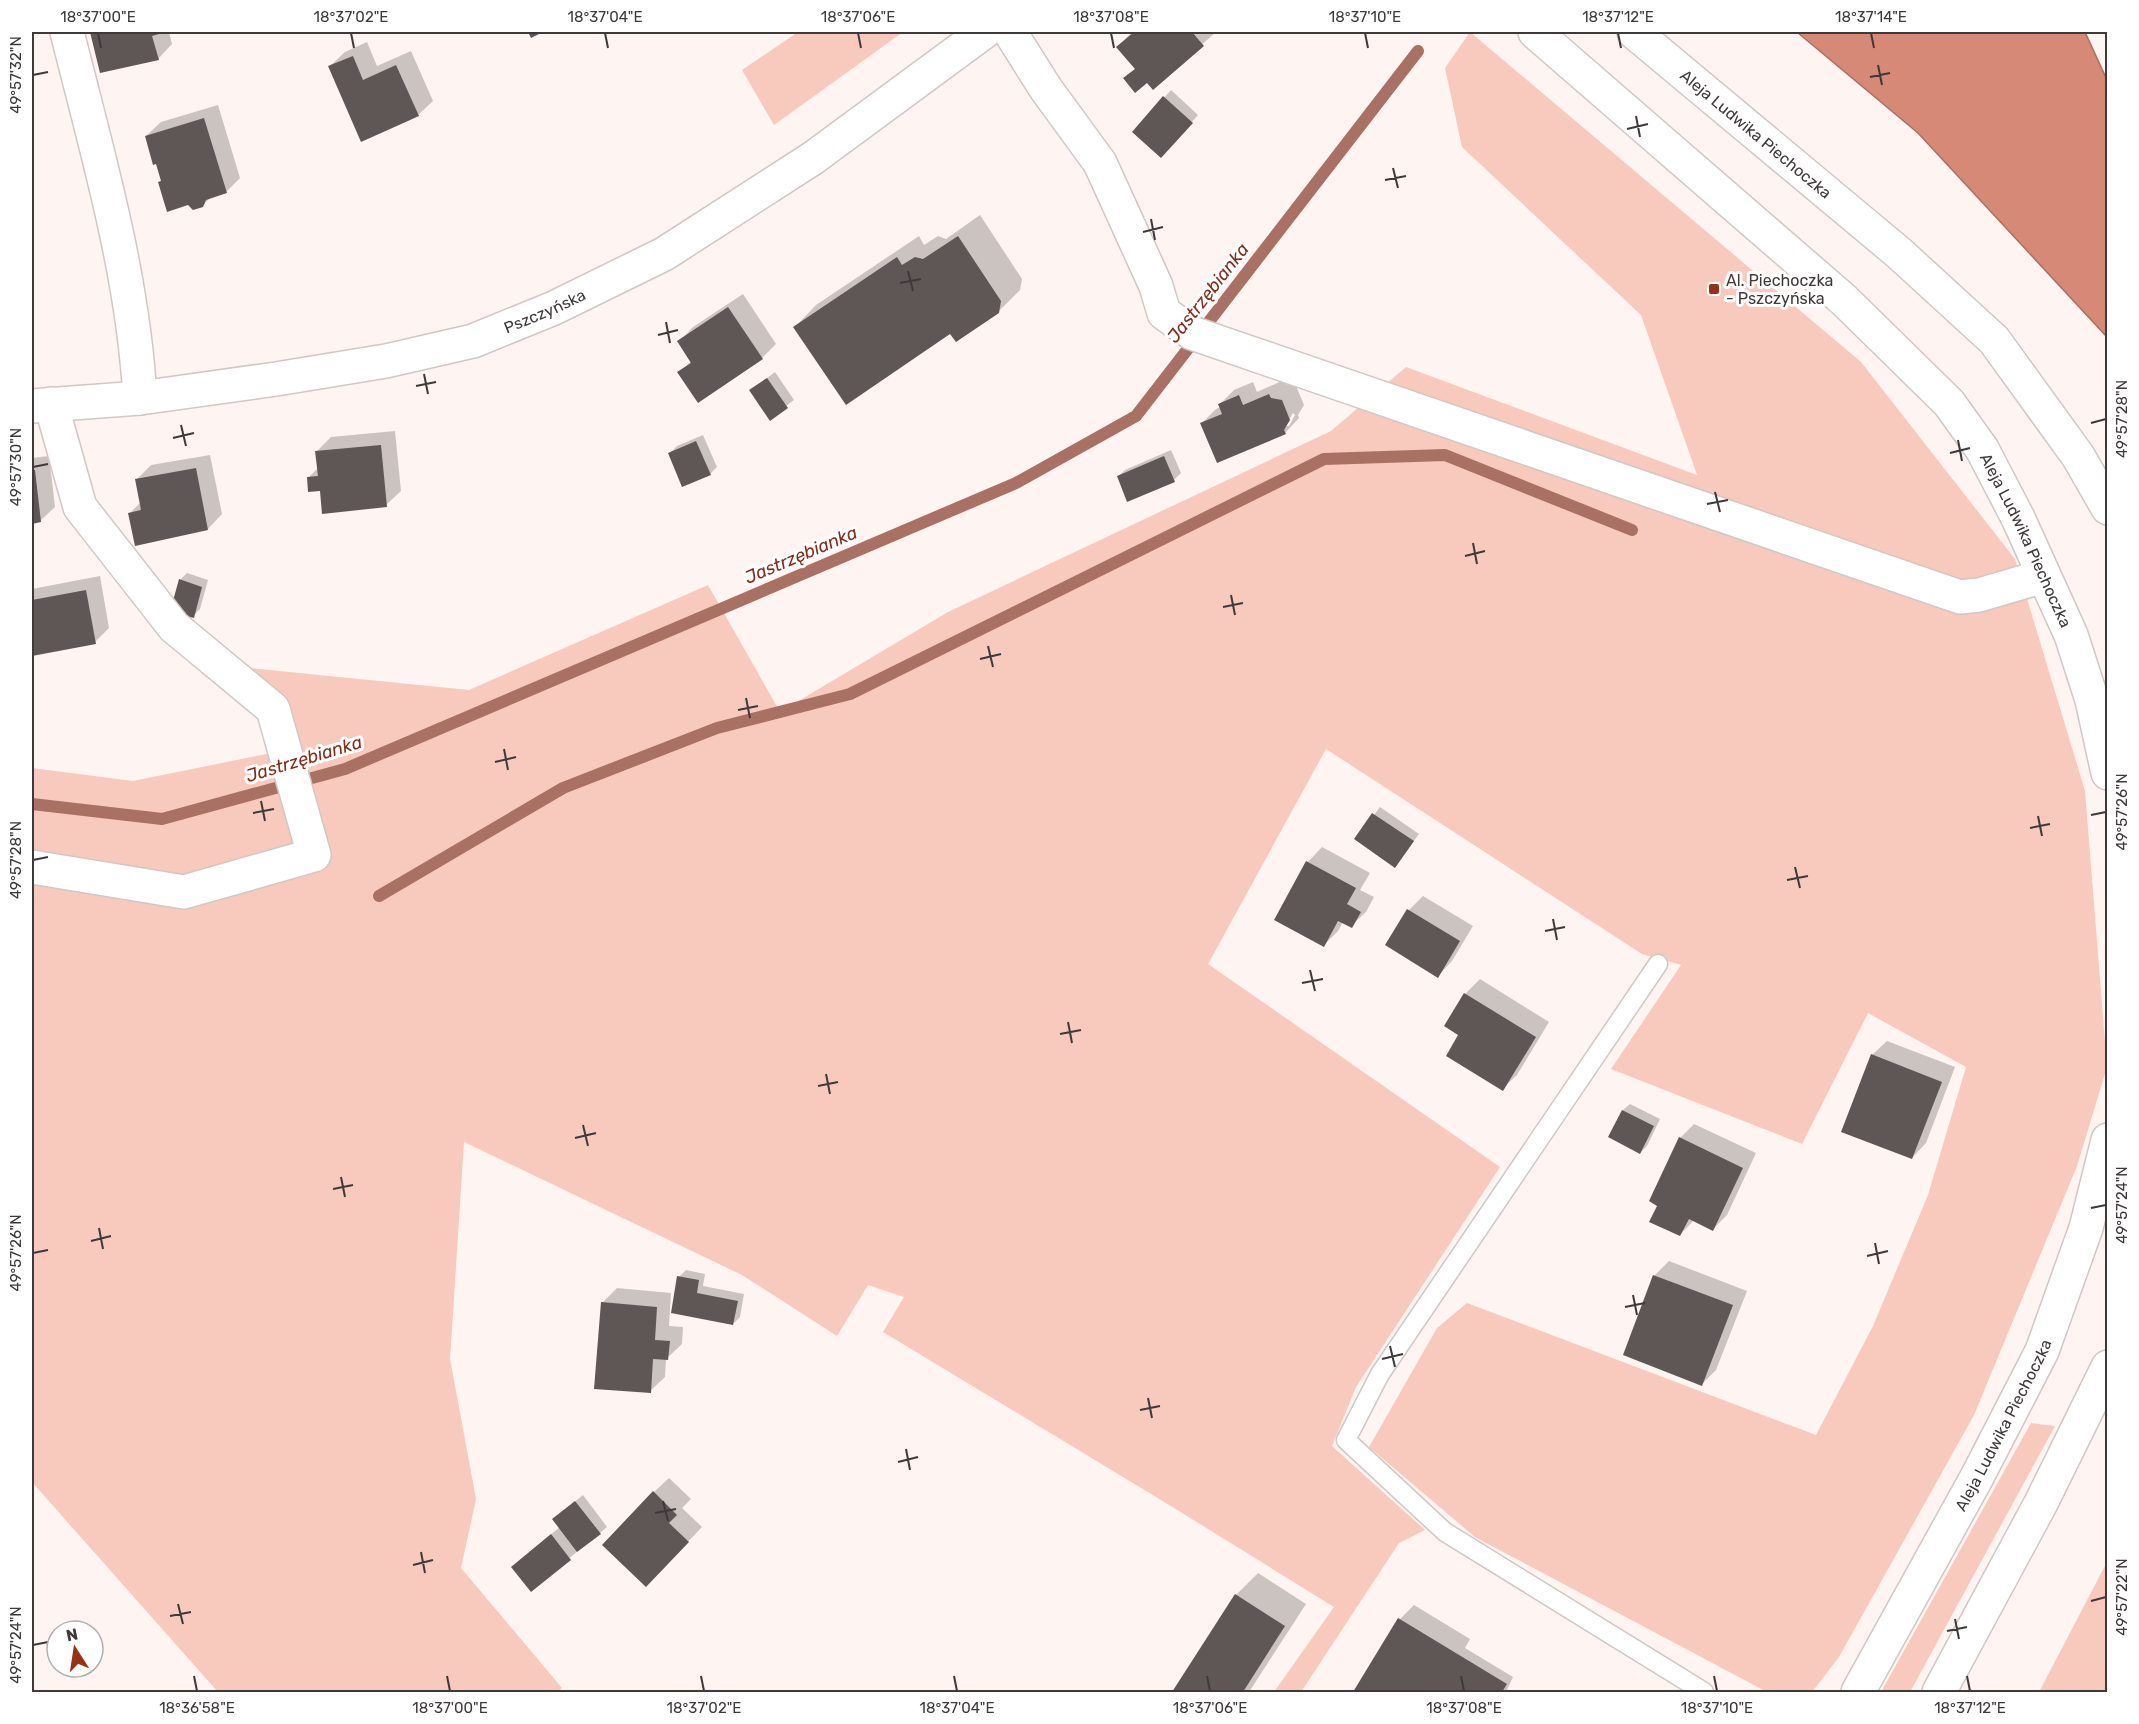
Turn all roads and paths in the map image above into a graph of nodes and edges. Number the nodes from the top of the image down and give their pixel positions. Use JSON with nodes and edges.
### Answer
{"nodes":[{"id":1,"x":67,"y":32,"type":"edge"},
{"id":2,"x":984,"y":32,"type":"edge"},
{"id":3,"x":1010,"y":32,"type":"edge"},
{"id":4,"x":1535,"y":32,"type":"edge"},
{"id":5,"x":1634,"y":32,"type":"edge"},
{"id":6,"x":140,"y":398,"type":"junction"},
{"id":7,"x":41,"y":405,"type":"edge"},
{"id":8,"x":2108,"y":508,"type":"edge"},
{"id":9,"x":2044,"y":576,"type":"junction"},
{"id":10,"x":2108,"y":773,"type":"edge"},
{"id":11,"x":32,"y":867,"type":"edge"},
{"id":12,"x":1658,"y":964,"type":"dead end"},
{"id":13,"x":2108,"y":1140,"type":"edge"},
{"id":14,"x":2108,"y":1367,"type":"edge"},
{"id":15,"x":1704,"y":1692,"type":"edge"},
{"id":16,"x":1858,"y":1692,"type":"edge"},
{"id":17,"x":1939,"y":1692,"type":"edge"}],
"edges":[{"from":1,"to":6,"type":"street"},
{"from":2,"to":6,"type":"street","name":"Pszczyńska"},
{"from":3,"to":9,"type":"street"},
{"from":4,"to":9,"type":"street","name":"Aleja Ludwika Piechoczka"},
{"from":5,"to":8,"type":"street","name":"Aleja Ludwika Piechoczka"},
{"from":6,"to":7,"type":"street","name":"Pszczyńska"},
{"from":7,"to":11,"type":"street"},
{"from":9,"to":10,"type":"street","name":"Aleja Ludwika Piechoczka"},
{"from":12,"to":15,"type":"lane"},
{"from":13,"to":16,"type":"street","name":"Aleja Ludwika Piechoczka"},
{"from":14,"to":17,"type":"street"}]}
